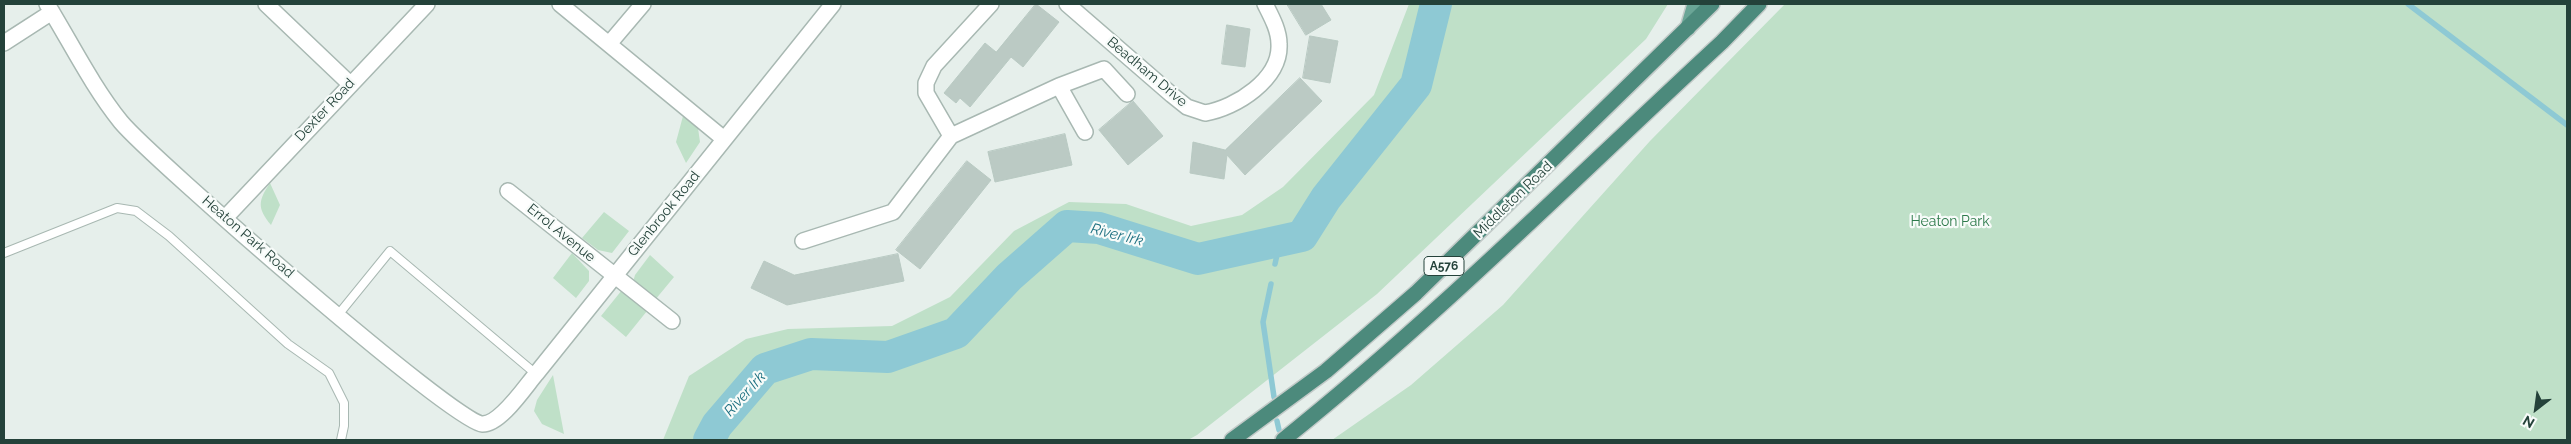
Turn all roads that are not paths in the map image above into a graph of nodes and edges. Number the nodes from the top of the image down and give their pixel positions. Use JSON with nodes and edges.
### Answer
{"nodes":[{"id":1,"x":266,"y":4,"type":"edge"},
{"id":2,"x":427,"y":4,"type":"edge"},
{"id":3,"x":560,"y":4,"type":"edge"},
{"id":4,"x":643,"y":4,"type":"edge"},
{"id":5,"x":833,"y":4,"type":"edge"},
{"id":6,"x":991,"y":4,"type":"edge"},
{"id":7,"x":1067,"y":4,"type":"edge"},
{"id":8,"x":1265,"y":4,"type":"edge"},
{"id":9,"x":1695,"y":4,"type":"edge"},
{"id":10,"x":1712,"y":4,"type":"edge"},
{"id":11,"x":1759,"y":4,"type":"edge"},
{"id":12,"x":49,"y":8,"type":"edge"},
{"id":13,"x":1688,"y":28,"type":"junction"},
{"id":14,"x":4,"y":43,"type":"edge"},
{"id":15,"x":609,"y":44,"type":"junction"},
{"id":16,"x":350,"y":84,"type":"junction"},
{"id":17,"x":1059,"y":86,"type":"junction"},
{"id":18,"x":1127,"y":94,"type":"dead end"},
{"id":19,"x":1085,"y":132,"type":"dead end"},
{"id":20,"x":951,"y":136,"type":"junction"},
{"id":21,"x":724,"y":139,"type":"junction"},
{"id":22,"x":508,"y":191,"type":"dead end"},
{"id":23,"x":225,"y":218,"type":"junction"},
{"id":24,"x":803,"y":241,"type":"dead end"},
{"id":25,"x":4,"y":254,"type":"edge"},
{"id":26,"x":614,"y":275,"type":"junction"},
{"id":27,"x":338,"y":314,"type":"junction"},
{"id":28,"x":672,"y":321,"type":"dead end"},
{"id":29,"x":536,"y":374,"type":"junction"},
{"id":30,"x":493,"y":422,"type":"joint"},
{"id":31,"x":341,"y":440,"type":"edge"},
{"id":32,"x":1232,"y":440,"type":"edge"},
{"id":33,"x":1283,"y":440,"type":"edge"}],
"edges":[{"from":1,"to":16,"type":"street"},
{"from":2,"to":16,"type":"street","name":"Dexter Road"},
{"from":3,"to":15,"type":"street"},
{"from":4,"to":15,"type":"street"},
{"from":5,"to":21,"type":"street","name":"Glenbrook Road"},
{"from":6,"to":20,"type":"street"},
{"from":7,"to":8,"type":"street","name":"Beadham Drive"},
{"from":9,"to":13,"type":"main road"},
{"from":10,"to":13,"type":"highway","name":"Middleton Road","number":"A576"},
{"from":11,"to":33,"type":"highway","name":"Middleton Road","number":"A576"},
{"from":12,"to":14,"type":"street"},
{"from":12,"to":23,"type":"street","name":"Heaton Park Road"},
{"from":13,"to":32,"type":"highway","name":"Middleton Road","number":"A576"},
{"from":15,"to":21,"type":"street"},
{"from":16,"to":23,"type":"street","name":"Dexter Road"},
{"from":17,"to":18,"type":"street"},
{"from":17,"to":19,"type":"street"},
{"from":17,"to":20,"type":"street"},
{"from":20,"to":24,"type":"street"},
{"from":21,"to":26,"type":"street","name":"Glenbrook Road"},
{"from":22,"to":26,"type":"street","name":"Errol Avenue"},
{"from":23,"to":27,"type":"street","name":"Heaton Park Road"},
{"from":25,"to":31,"type":"lane"},
{"from":26,"to":28,"type":"street","name":"Errol Avenue"},
{"from":26,"to":29,"type":"street","name":"Glenbrook Road"},
{"from":27,"to":29,"type":"lane"},
{"from":27,"to":30,"type":"street","name":"Heaton Park Road"},
{"from":29,"to":30,"type":"street","name":"Glenbrook Road"}]}
